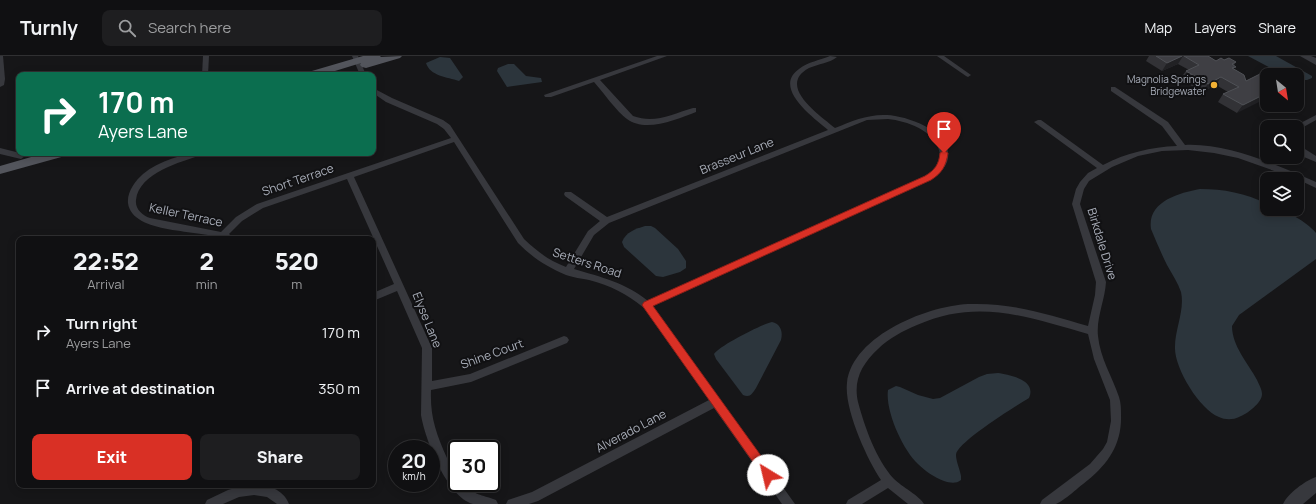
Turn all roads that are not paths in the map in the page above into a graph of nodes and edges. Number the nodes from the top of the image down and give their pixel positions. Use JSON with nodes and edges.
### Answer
{"nodes":[{"id":1,"x":0,"y":56,"type":"edge"},
{"id":2,"x":206,"y":56,"type":"edge"},
{"id":3,"x":375,"y":56,"type":"edge"},
{"id":4,"x":396,"y":56,"type":"edge"},
{"id":5,"x":664,"y":56,"type":"edge"},
{"id":6,"x":940,"y":56,"type":"edge"},
{"id":7,"x":1304,"y":56,"type":"edge"},
{"id":8,"x":834,"y":57,"type":"dead end"},
{"id":9,"x":1316,"y":62,"type":"edge"},
{"id":10,"x":358,"y":64,"type":"edge"},
{"id":11,"x":205,"y":72,"type":"edge"},
{"id":12,"x":322,"y":72,"type":"edge"},
{"id":13,"x":338,"y":72,"type":"edge"},
{"id":14,"x":968,"y":75,"type":"dead end"},
{"id":15,"x":595,"y":79,"type":"junction"},
{"id":16,"x":0,"y":85,"type":"edge"},
{"id":17,"x":1113,"y":89,"type":"dead end"},
{"id":18,"x":376,"y":94,"type":"edge"},
{"id":19,"x":548,"y":94,"type":"dead end"},
{"id":20,"x":693,"y":110,"type":"dead end"},
{"id":21,"x":1315,"y":117,"type":"edge"},
{"id":22,"x":1038,"y":122,"type":"dead end"},
{"id":23,"x":1304,"y":123,"type":"edge"},
{"id":24,"x":834,"y":131,"type":"junction"},
{"id":25,"x":456,"y":139,"type":"junction"},
{"id":26,"x":1182,"y":147,"type":"junction"},
{"id":27,"x":1304,"y":152,"type":"edge"},
{"id":28,"x":0,"y":155,"type":"edge"},
{"id":29,"x":16,"y":155,"type":"edge"},
{"id":30,"x":49,"y":156,"type":"edge"},
{"id":31,"x":191,"y":156,"type":"edge"},
{"id":32,"x":1316,"y":158,"type":"edge"},
{"id":33,"x":1103,"y":168,"type":"junction"},
{"id":34,"x":0,"y":170,"type":"edge"},
{"id":35,"x":349,"y":175,"type":"junction"},
{"id":36,"x":1316,"y":185,"type":"edge"},
{"id":37,"x":568,"y":194,"type":"dead end"},
{"id":38,"x":606,"y":221,"type":"junction"},
{"id":39,"x":222,"y":235,"type":"joint"},
{"id":40,"x":568,"y":272,"type":"junction"},
{"id":41,"x":399,"y":286,"type":"junction"},
{"id":42,"x":376,"y":296,"type":"edge"},
{"id":43,"x":647,"y":305,"type":"junction"},
{"id":44,"x":1093,"y":331,"type":"junction"},
{"id":45,"x":564,"y":340,"type":"dead end"},
{"id":46,"x":427,"y":386,"type":"junction"},
{"id":47,"x":715,"y":402,"type":"junction"},
{"id":48,"x":888,"y":481,"type":"junction"},
{"id":49,"x":1316,"y":484,"type":"edge"},
{"id":50,"x":211,"y":504,"type":"edge"},
{"id":51,"x":283,"y":504,"type":"edge"},
{"id":52,"x":492,"y":504,"type":"edge"},
{"id":53,"x":512,"y":504,"type":"edge"},
{"id":54,"x":789,"y":504,"type":"edge"},
{"id":55,"x":852,"y":504,"type":"edge"},
{"id":56,"x":918,"y":504,"type":"edge"},
{"id":57,"x":1046,"y":504,"type":"edge"},
{"id":58,"x":1291,"y":504,"type":"edge"}],
"edges":[{"from":1,"to":16,"type":"street"},
{"from":2,"to":11,"type":"street"},
{"from":3,"to":10,"type":"main road"},
{"from":4,"to":10,"type":"main road"},
{"from":5,"to":15,"type":"street"},
{"from":6,"to":14,"type":"street"},
{"from":7,"to":9,"type":"street"},
{"from":8,"to":24,"type":"street"},
{"from":10,"to":12,"type":"main road"},
{"from":10,"to":13,"type":"main road"},
{"from":15,"to":19,"type":"street"},
{"from":15,"to":20,"type":"street"},
{"from":17,"to":26,"type":"street"},
{"from":18,"to":25,"type":"street","name":"Setters Road"},
{"from":21,"to":23,"type":"street"},
{"from":22,"to":33,"type":"street"},
{"from":24,"to":38,"type":"street","name":"Brasseur Lane"},
{"from":24,"to":43,"type":"street","name":"Brasseur Lane"},
{"from":25,"to":35,"type":"street","name":"Short Terrace"},
{"from":25,"to":40,"type":"street","name":"Setters Road"},
{"from":26,"to":33,"type":"street","name":"Birkdale Drive"},
{"from":26,"to":36,"type":"street","name":"Birkdale Drive"},
{"from":27,"to":32,"type":"street"},
{"from":28,"to":29,"type":"main road"},
{"from":30,"to":34,"type":"main road"},
{"from":31,"to":39,"type":"street","name":"Keller Terrace"},
{"from":33,"to":44,"type":"street","name":"Birkdale Drive"},
{"from":35,"to":39,"type":"street","name":"Short Terrace"},
{"from":35,"to":41,"type":"street","name":"Elyse Lane"},
{"from":37,"to":38,"type":"street"},
{"from":38,"to":40,"type":"street","name":"Brasseur Lane"},
{"from":40,"to":43,"type":"street","name":"Setters Road"},
{"from":41,"to":42,"type":"street"},
{"from":41,"to":46,"type":"street","name":"Elyse Lane"},
{"from":43,"to":47,"type":"street","name":"Setters Road"},
{"from":44,"to":48,"type":"street"},
{"from":44,"to":57,"type":"street","name":"Birkdale Drive"},
{"from":45,"to":46,"type":"street","name":"Shine Court"},
{"from":46,"to":52,"type":"street","name":"Elyse Lane"},
{"from":47,"to":53,"type":"street","name":"Alverado Lane"},
{"from":47,"to":54,"type":"street","name":"Setters Road"},
{"from":48,"to":55,"type":"street"},
{"from":48,"to":56,"type":"street"},
{"from":49,"to":58,"type":"street"},
{"from":50,"to":51,"type":"street"}]}
